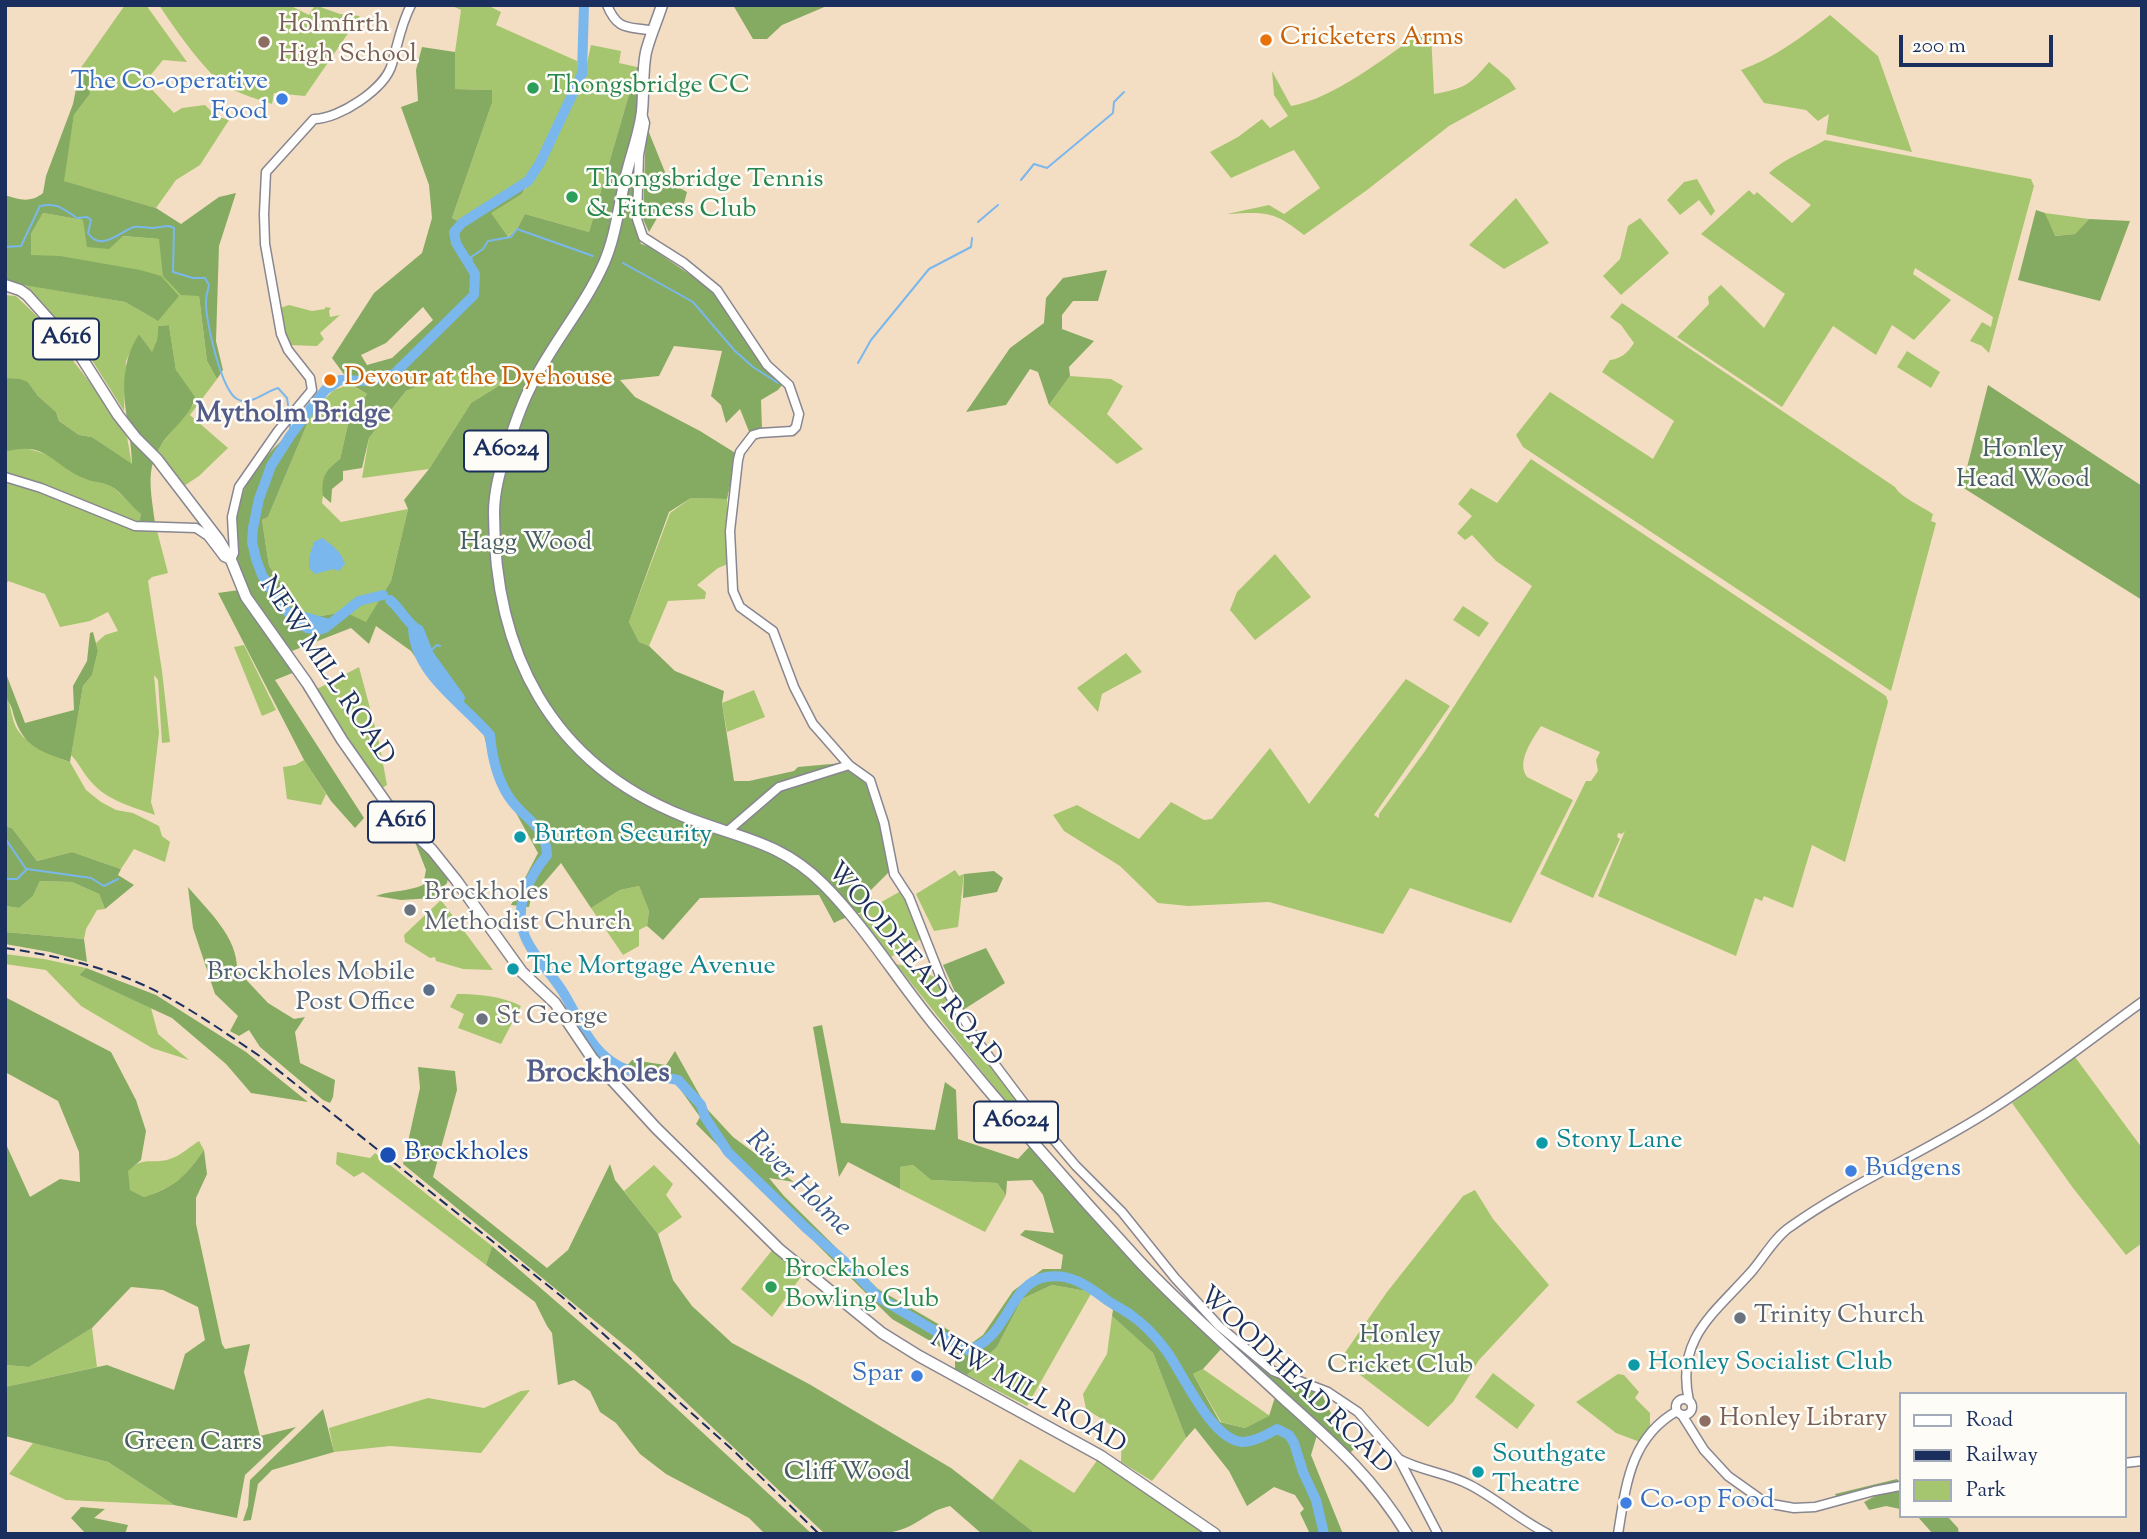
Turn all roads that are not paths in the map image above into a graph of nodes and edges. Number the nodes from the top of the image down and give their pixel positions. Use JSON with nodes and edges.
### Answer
{"nodes":[{"id":1,"x":411,"y":5,"type":"edge"},
{"id":2,"x":607,"y":5,"type":"edge"},
{"id":3,"x":662,"y":5,"type":"edge"},
{"id":4,"x":653,"y":31,"type":"junction"},
{"id":5,"x":642,"y":114,"type":"junction"},
{"id":6,"x":5,"y":285,"type":"edge"},
{"id":7,"x":5,"y":477,"type":"edge"},
{"id":8,"x":231,"y":560,"type":"junction"},
{"id":9,"x":849,"y":765,"type":"junction"},
{"id":10,"x":729,"y":830,"type":"junction"},
{"id":11,"x":2142,"y":1002,"type":"edge"},
{"id":12,"x":1685,"y":1385,"type":"junction"},
{"id":13,"x":1682,"y":1410,"type":"junction"},
{"id":14,"x":1399,"y":1459,"type":"junction"},
{"id":15,"x":1898,"y":1486,"type":"edge"},
{"id":16,"x":1215,"y":1534,"type":"edge"},
{"id":17,"x":1407,"y":1534,"type":"edge"},
{"id":18,"x":1438,"y":1534,"type":"edge"},
{"id":19,"x":1548,"y":1534,"type":"edge"},
{"id":20,"x":1618,"y":1534,"type":"edge"}],
"edges":[{"from":1,"to":8,"type":"street"},
{"from":2,"to":4,"type":"street"},
{"from":3,"to":4,"type":"main road","number":"A6024"},
{"from":4,"to":5,"type":"main road","number":"A6024"},
{"from":5,"to":9,"type":"street"},
{"from":5,"to":10,"type":"main road","name":"WOODHEAD ROAD","number":"A6024"},
{"from":6,"to":8,"type":"main road","name":"NEW MILL ROAD","number":"A616"},
{"from":7,"to":8,"type":"street"},
{"from":8,"to":16,"type":"main road","name":"NEW MILL ROAD","number":"A616"},
{"from":9,"to":10,"type":"street"},
{"from":9,"to":14,"type":"street"},
{"from":10,"to":17,"type":"main road","name":"WOODHEAD ROAD","number":"A6024"},
{"from":11,"to":12,"type":"street"},
{"from":12,"to":13,"type":"street"},
{"from":12,"to":13,"type":"street"},
{"from":13,"to":15,"type":"street"},
{"from":13,"to":20,"type":"street"},
{"from":14,"to":18,"type":"street"},
{"from":14,"to":19,"type":"street"}]}
